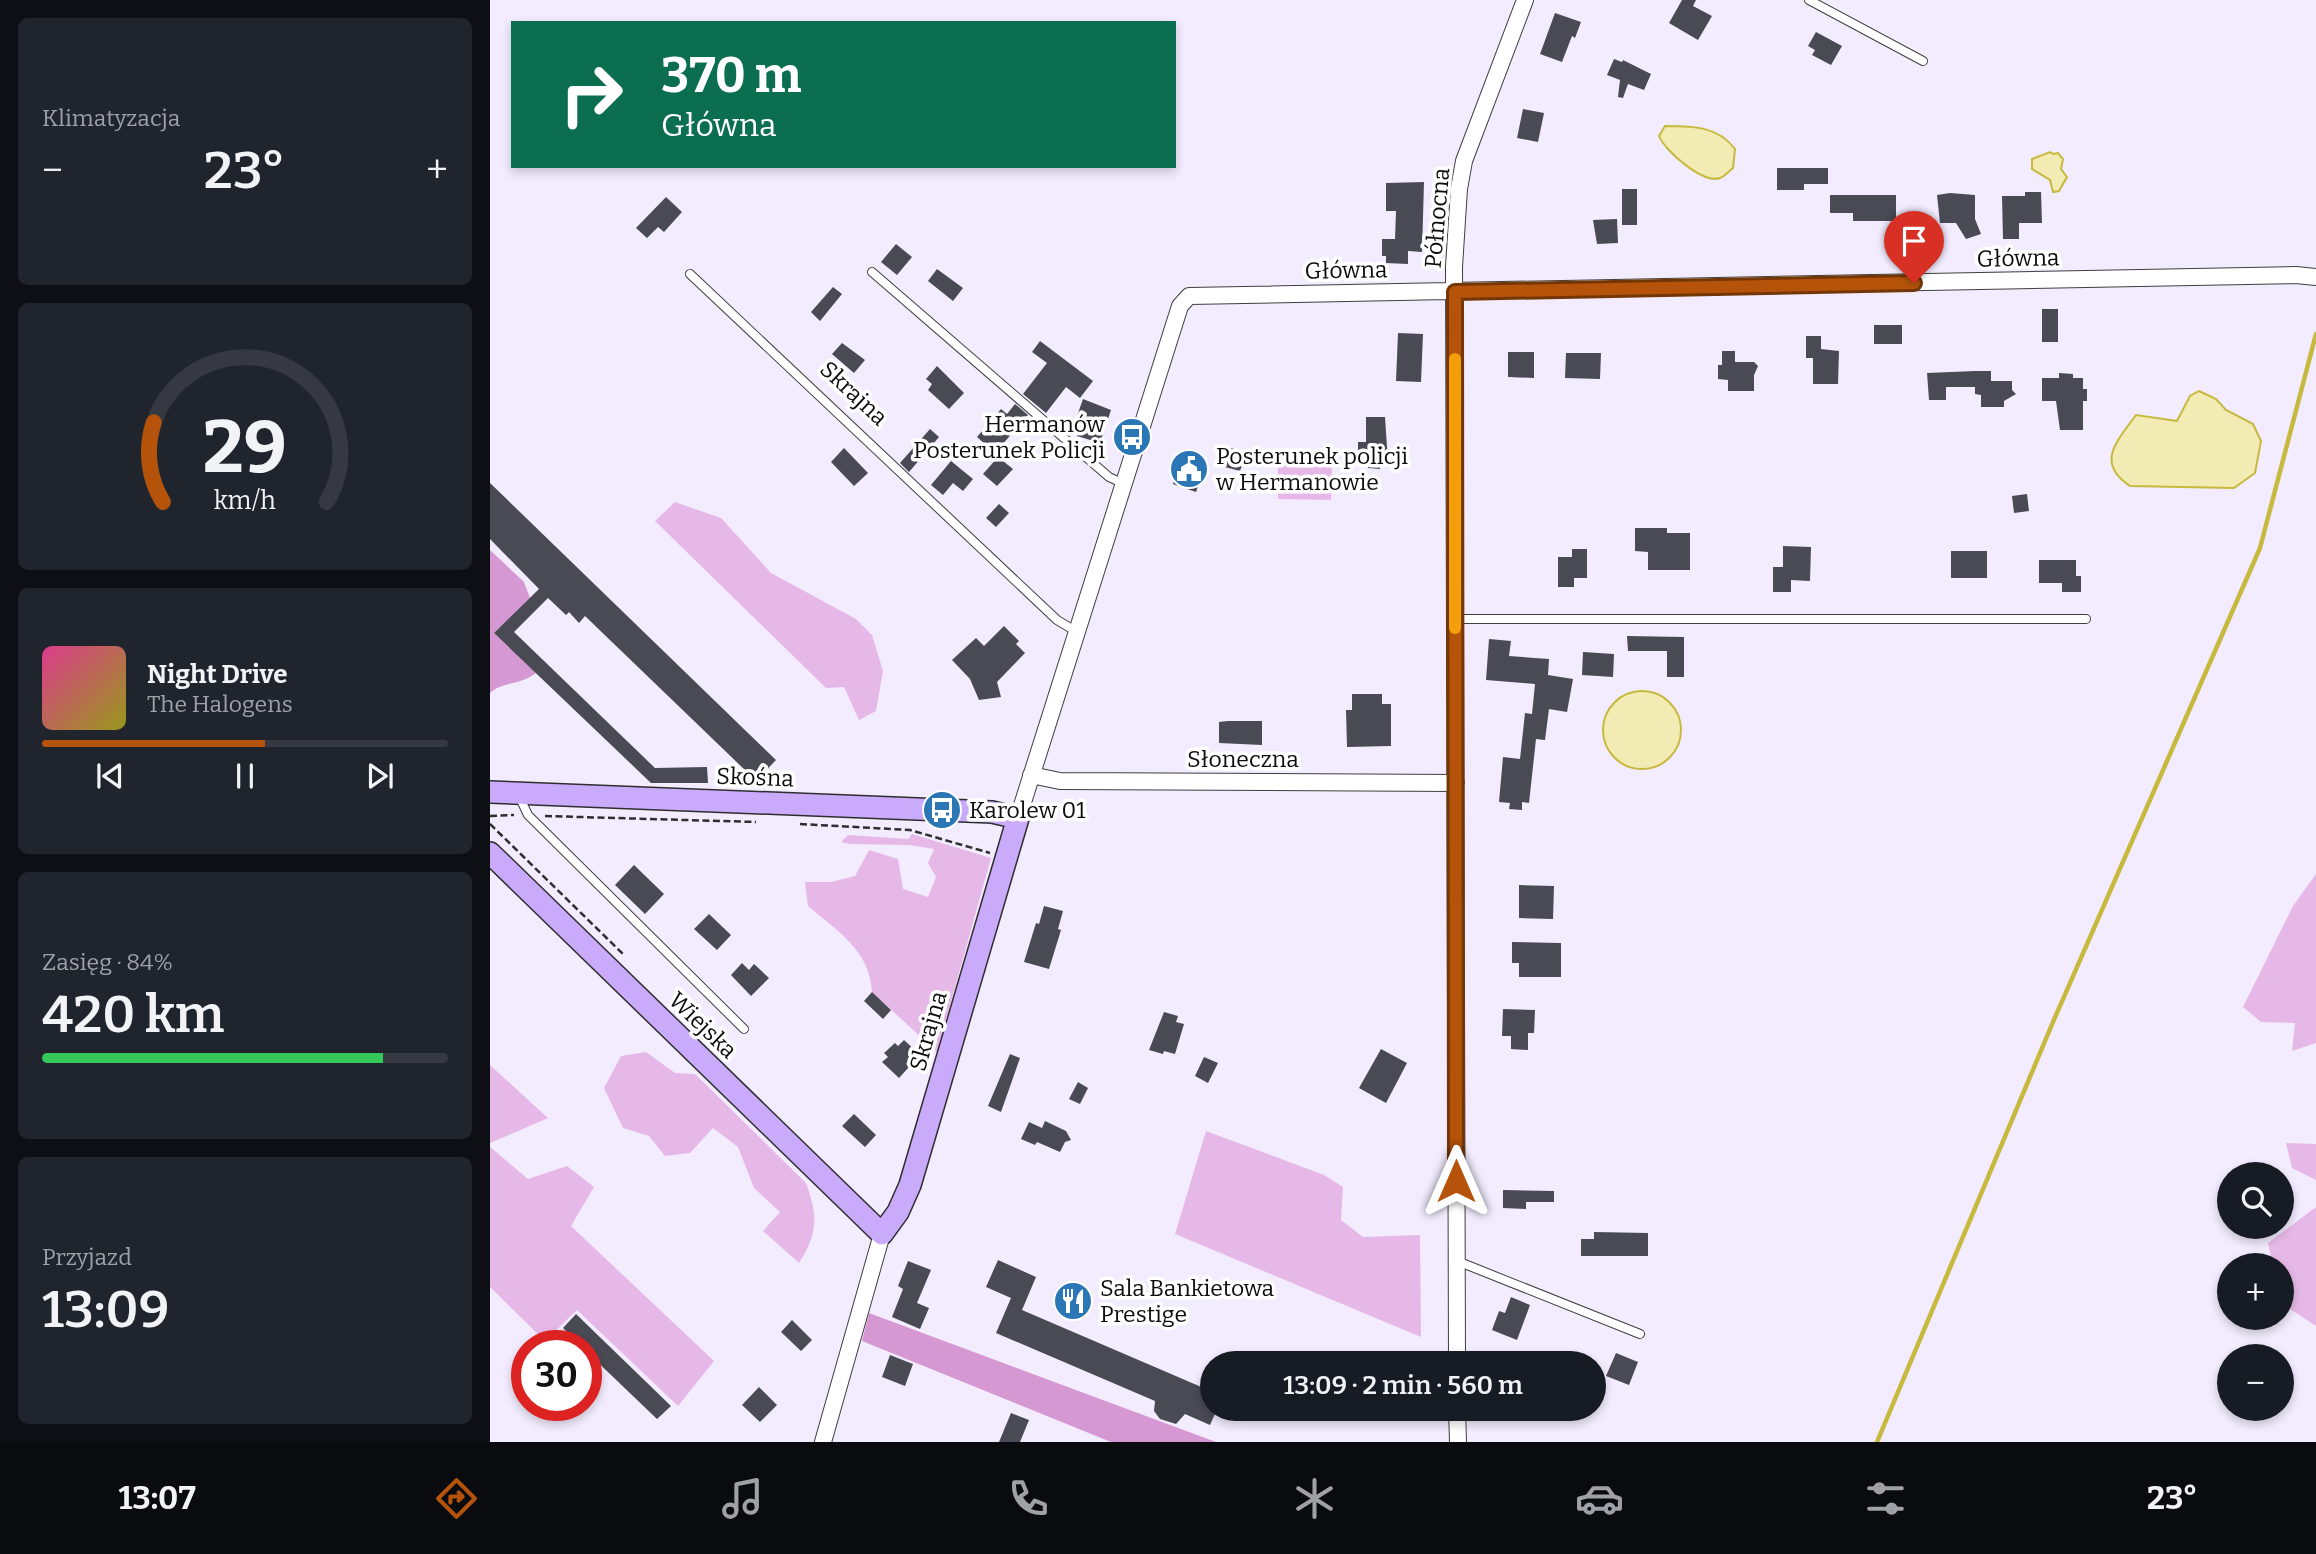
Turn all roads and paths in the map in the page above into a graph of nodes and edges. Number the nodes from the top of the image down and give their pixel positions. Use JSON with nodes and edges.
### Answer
{"nodes":[{"id":1,"x":1525,"y":0,"type":"edge"},
{"id":2,"x":1809,"y":0,"type":"edge"},
{"id":3,"x":1923,"y":61,"type":"dead end"},
{"id":4,"x":872,"y":272,"type":"dead end"},
{"id":5,"x":690,"y":274,"type":"dead end"},
{"id":6,"x":2316,"y":277,"type":"edge"},
{"id":7,"x":1455,"y":292,"type":"junction"},
{"id":8,"x":1180,"y":306,"type":"joint"},
{"id":9,"x":1124,"y":484,"type":"junction"},
{"id":10,"x":1455,"y":619,"type":"junction"},
{"id":11,"x":2086,"y":619,"type":"dead end"},
{"id":12,"x":1077,"y":632,"type":"junction"},
{"id":13,"x":1031,"y":775,"type":"junction"},
{"id":14,"x":1456,"y":783,"type":"junction"},
{"id":15,"x":490,"y":792,"type":"edge"},
{"id":16,"x":518,"y":794,"type":"junction"},
{"id":17,"x":528,"y":815,"type":"junction"},
{"id":18,"x":490,"y":816,"type":"edge"},
{"id":19,"x":1018,"y":818,"type":"junction"},
{"id":20,"x":762,"y":822,"type":"dead end"},
{"id":21,"x":796,"y":824,"type":"dead end"},
{"id":22,"x":490,"y":853,"type":"edge"},
{"id":23,"x":1006,"y":858,"type":"junction"},
{"id":24,"x":744,"y":1029,"type":"dead end"},
{"id":25,"x":882,"y":1234,"type":"junction"},
{"id":26,"x":1457,"y":1261,"type":"junction"},
{"id":27,"x":1640,"y":1334,"type":"dead end"},
{"id":28,"x":1457,"y":1351,"type":"edge"},
{"id":29,"x":1457,"y":1421,"type":"edge"},
{"id":30,"x":823,"y":1442,"type":"edge"},
{"id":31,"x":1458,"y":1442,"type":"edge"}],
"edges":[{"from":1,"to":7,"type":"street","name":"Północna"},
{"from":2,"to":3,"type":"lane"},
{"from":4,"to":9,"type":"lane"},
{"from":5,"to":12,"type":"lane","name":"Skrajna"},
{"from":6,"to":7,"type":"street","name":"Główna"},
{"from":7,"to":8,"type":"street","name":"Główna"},
{"from":7,"to":10,"type":"street","name":"Północna"},
{"from":8,"to":9,"type":"street","name":"Skrajna"},
{"from":9,"to":12,"type":"street","name":"Skrajna"},
{"from":10,"to":11,"type":"lane"},
{"from":10,"to":14,"type":"street","name":"Północna"},
{"from":12,"to":13,"type":"street","name":"Skrajna"},
{"from":13,"to":14,"type":"street","name":"Słoneczna"},
{"from":13,"to":19,"type":"street","name":"Skrajna"},
{"from":14,"to":26,"type":"street","name":"Północna"},
{"from":15,"to":16,"type":"street","name":"Skośna"},
{"from":16,"to":17,"type":"lane"},
{"from":16,"to":19,"type":"street","name":"Skośna"},
{"from":17,"to":18,"type":"path"},
{"from":17,"to":20,"type":"path"},
{"from":17,"to":24,"type":"lane"},
{"from":19,"to":23,"type":"street","name":"Skrajna"},
{"from":21,"to":23,"type":"path"},
{"from":22,"to":25,"type":"street","name":"Wiejska"},
{"from":23,"to":25,"type":"street","name":"Skrajna"},
{"from":25,"to":30,"type":"street","name":"Skrajna"},
{"from":26,"to":27,"type":"lane"},
{"from":26,"to":28,"type":"street","name":"Północna"},
{"from":29,"to":31,"type":"street"}]}
